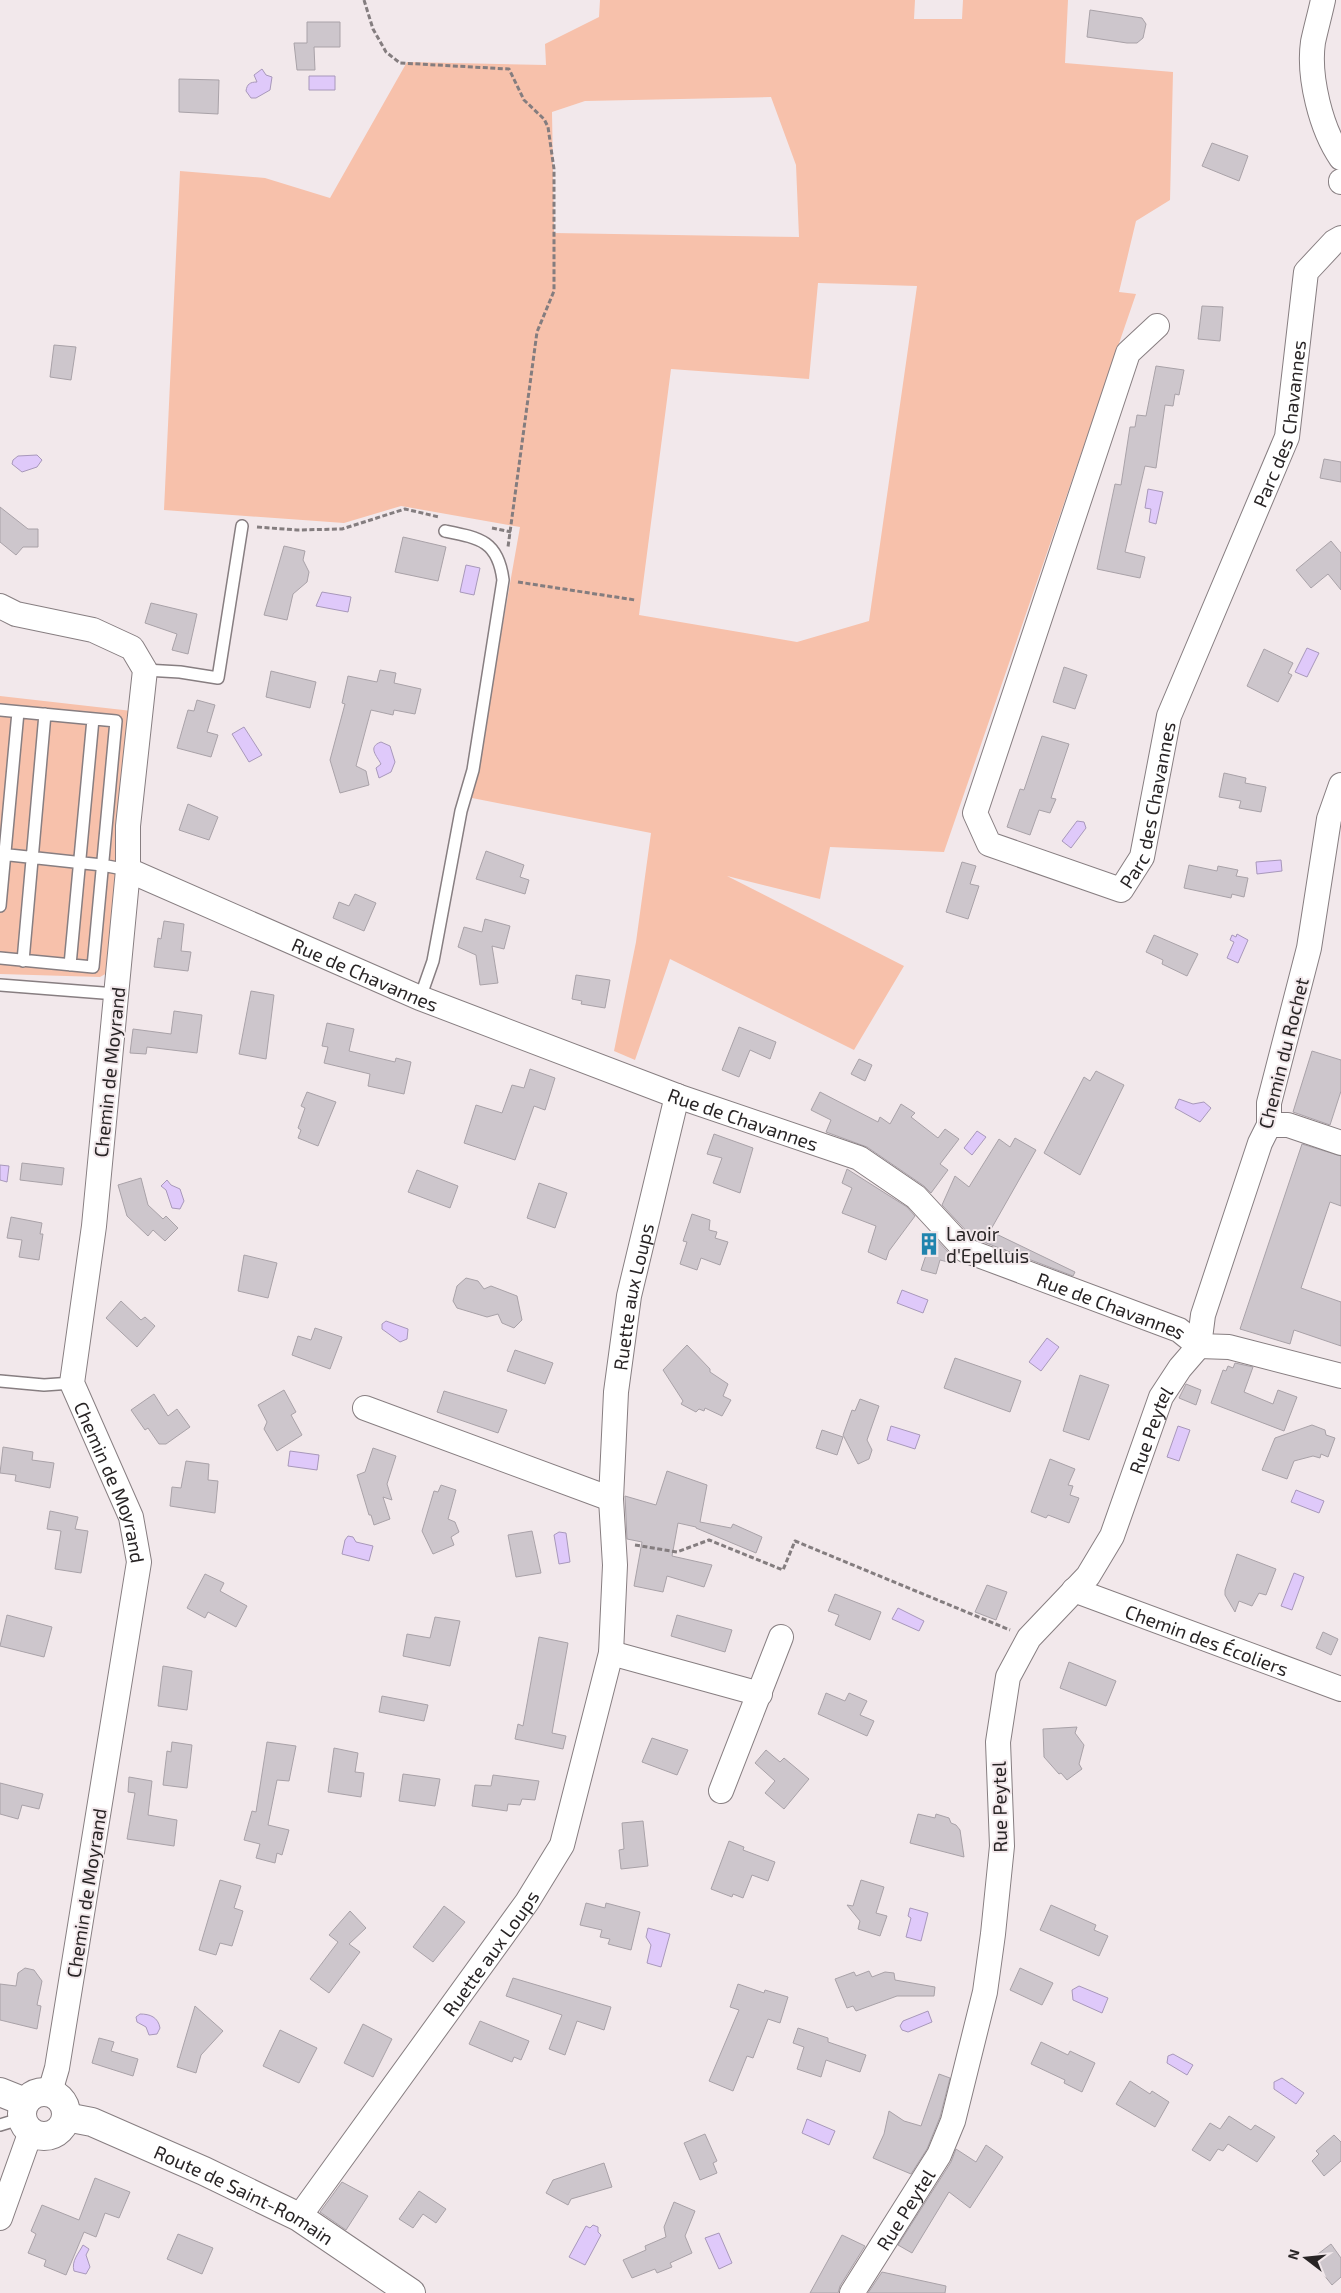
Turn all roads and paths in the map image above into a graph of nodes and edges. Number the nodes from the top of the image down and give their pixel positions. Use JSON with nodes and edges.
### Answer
{"nodes":[{"id":1,"x":364,"y":0,"type":"edge"},
{"id":2,"x":1323,"y":0,"type":"edge"},
{"id":3,"x":1341,"y":158,"type":"edge"},
{"id":4,"x":1341,"y":238,"type":"edge"},
{"id":5,"x":1157,"y":326,"type":"dead end"},
{"id":6,"x":443,"y":518,"type":"dead end"},
{"id":7,"x":242,"y":526,"type":"joint"},
{"id":8,"x":482,"y":526,"type":"dead end"},
{"id":9,"x":445,"y":532,"type":"dead end"},
{"id":10,"x":511,"y":532,"type":"junction"},
{"id":11,"x":503,"y":580,"type":"junction"},
{"id":12,"x":635,"y":600,"type":"dead end"},
{"id":13,"x":0,"y":606,"type":"edge"},
{"id":14,"x":145,"y":670,"type":"junction"},
{"id":15,"x":0,"y":710,"type":"edge"},
{"id":16,"x":18,"y":712,"type":"junction"},
{"id":17,"x":46,"y":714,"type":"junction"},
{"id":18,"x":93,"y":719,"type":"junction"},
{"id":19,"x":1341,"y":785,"type":"edge"},
{"id":20,"x":3,"y":855,"type":"edge"},
{"id":21,"x":32,"y":858,"type":"junction"},
{"id":22,"x":80,"y":862,"type":"junction"},
{"id":23,"x":102,"y":864,"type":"junction"},
{"id":24,"x":128,"y":870,"type":"junction"},
{"id":25,"x":0,"y":906,"type":"edge"},
{"id":26,"x":0,"y":958,"type":"edge"},
{"id":27,"x":23,"y":960,"type":"junction"},
{"id":28,"x":70,"y":965,"type":"junction"},
{"id":29,"x":0,"y":985,"type":"edge"},
{"id":30,"x":116,"y":994,"type":"junction"},
{"id":31,"x":420,"y":998,"type":"junction"},
{"id":32,"x":677,"y":1096,"type":"junction"},
{"id":33,"x":1269,"y":1125,"type":"junction"},
{"id":34,"x":1341,"y":1143,"type":"edge"},
{"id":35,"x":1199,"y":1346,"type":"junction"},
{"id":36,"x":1341,"y":1376,"type":"edge"},
{"id":37,"x":0,"y":1382,"type":"edge"},
{"id":38,"x":72,"y":1383,"type":"junction"},
{"id":39,"x":366,"y":1408,"type":"dead end"},
{"id":40,"x":611,"y":1499,"type":"junction"},
{"id":41,"x":614,"y":1541,"type":"junction"},
{"id":42,"x":1074,"y":1590,"type":"junction"},
{"id":43,"x":781,"y":1637,"type":"dead end"},
{"id":44,"x":1029,"y":1638,"type":"junction"},
{"id":45,"x":611,"y":1654,"type":"junction"},
{"id":46,"x":1341,"y":1689,"type":"edge"},
{"id":47,"x":760,"y":1694,"type":"junction"},
{"id":48,"x":721,"y":1791,"type":"dead end"},
{"id":49,"x":0,"y":2092,"type":"edge"},
{"id":50,"x":50,"y":2092,"type":"junction"},
{"id":51,"x":66,"y":2118,"type":"junction"},
{"id":52,"x":20,"y":2119,"type":"edge"},
{"id":53,"x":299,"y":2217,"type":"junction"},
{"id":54,"x":0,"y":2218,"type":"edge"},
{"id":55,"x":411,"y":2293,"type":"edge"},
{"id":56,"x":852,"y":2293,"type":"edge"}],
"edges":[{"from":1,"to":10,"type":"path"},
{"from":2,"to":3,"type":"street"},
{"from":4,"to":5,"type":"street","name":"Parc des Chavannes"},
{"from":6,"to":7,"type":"path"},
{"from":7,"to":14,"type":"lane"},
{"from":8,"to":10,"type":"path"},
{"from":9,"to":11,"type":"lane"},
{"from":10,"to":11,"type":"path"},
{"from":11,"to":12,"type":"path"},
{"from":11,"to":31,"type":"lane"},
{"from":13,"to":14,"type":"street"},
{"from":14,"to":24,"type":"street","name":"Chemin de Moyrand"},
{"from":15,"to":16,"type":"lane"},
{"from":16,"to":17,"type":"lane"},
{"from":16,"to":20,"type":"lane"},
{"from":17,"to":18,"type":"lane"},
{"from":17,"to":21,"type":"lane"},
{"from":18,"to":22,"type":"lane"},
{"from":18,"to":23,"type":"lane"},
{"from":19,"to":33,"type":"street","name":"Chemin du Rochet"},
{"from":20,"to":21,"type":"lane"},
{"from":20,"to":25,"type":"lane"},
{"from":21,"to":22,"type":"lane"},
{"from":21,"to":27,"type":"lane"},
{"from":22,"to":23,"type":"lane"},
{"from":22,"to":28,"type":"lane"},
{"from":23,"to":24,"type":"lane"},
{"from":23,"to":28,"type":"lane"},
{"from":24,"to":30,"type":"street","name":"Chemin de Moyrand"},
{"from":24,"to":31,"type":"street","name":"Rue de Chavannes"},
{"from":26,"to":27,"type":"lane"},
{"from":27,"to":28,"type":"lane"},
{"from":29,"to":30,"type":"lane"},
{"from":30,"to":38,"type":"street","name":"Chemin de Moyrand"},
{"from":31,"to":32,"type":"street","name":"Rue de Chavannes"},
{"from":32,"to":35,"type":"street","name":"Rue de Chavannes"},
{"from":32,"to":40,"type":"street","name":"Ruette aux Loups"},
{"from":33,"to":34,"type":"street"},
{"from":33,"to":35,"type":"street","name":"Chemin du Rochet"},
{"from":35,"to":36,"type":"street","name":"Rue de Chavannes"},
{"from":35,"to":42,"type":"street","name":"Rue Peytel"},
{"from":37,"to":38,"type":"lane"},
{"from":38,"to":50,"type":"street","name":"Chemin de Moyrand"},
{"from":39,"to":40,"type":"street"},
{"from":40,"to":41,"type":"street","name":"Ruette aux Loups"},
{"from":41,"to":44,"type":"path"},
{"from":41,"to":45,"type":"street","name":"Ruette aux Loups"},
{"from":42,"to":44,"type":"street","name":"Rue Peytel"},
{"from":42,"to":46,"type":"street","name":"Chemin des Écoliers"},
{"from":43,"to":47,"type":"street"},
{"from":44,"to":56,"type":"street","name":"Rue Peytel"},
{"from":45,"to":47,"type":"street"},
{"from":45,"to":53,"type":"street","name":"Ruette aux Loups"},
{"from":47,"to":48,"type":"street"},
{"from":49,"to":52,"type":"main road"},
{"from":50,"to":51,"type":"main road"},
{"from":50,"to":52,"type":"main road"},
{"from":51,"to":52,"type":"main road"},
{"from":51,"to":53,"type":"main road","name":"Route de Saint-Romain"},
{"from":52,"to":54,"type":"street"},
{"from":53,"to":55,"type":"main road","name":"Route de Saint-Romain"}]}
